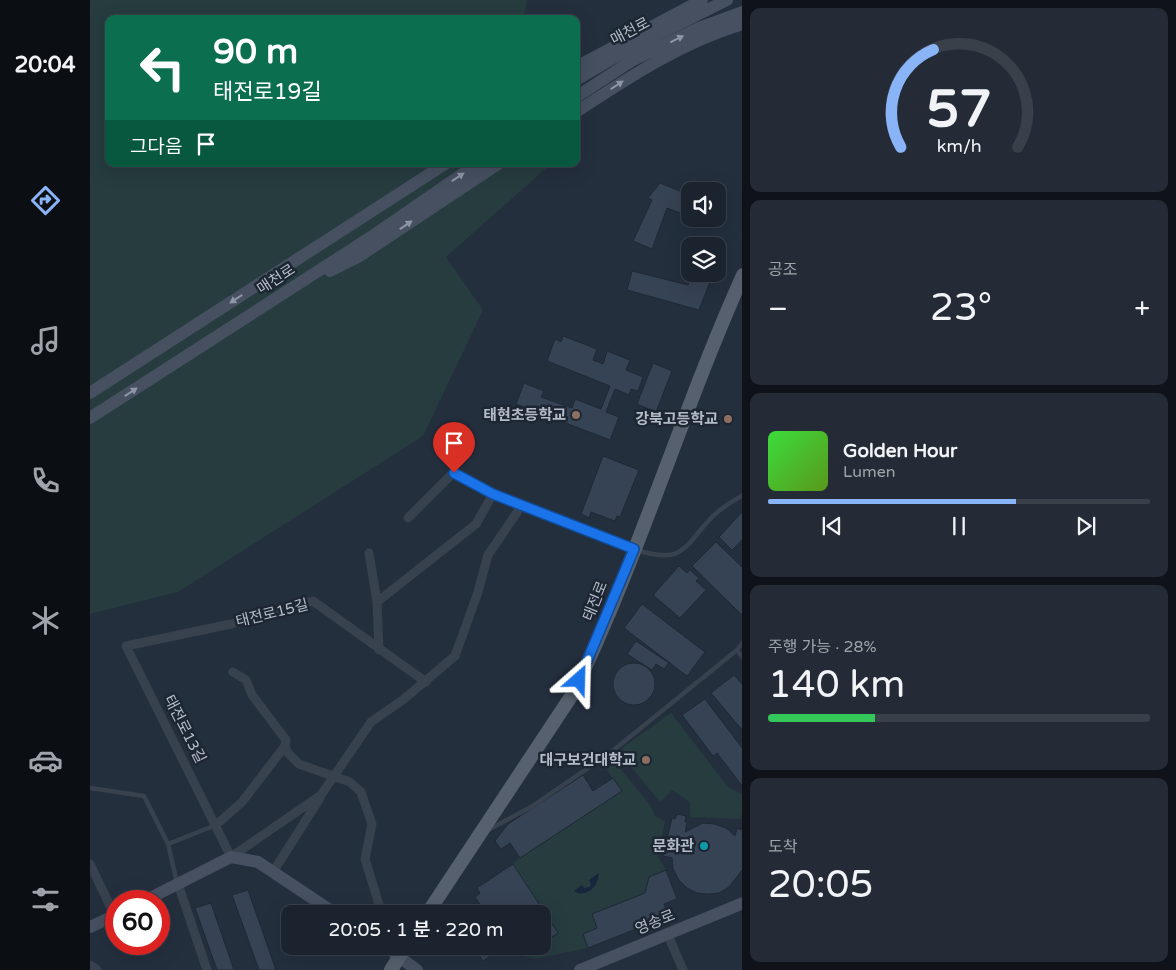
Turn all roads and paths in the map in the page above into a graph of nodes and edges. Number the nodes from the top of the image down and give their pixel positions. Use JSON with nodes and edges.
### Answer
{"nodes":[{"id":1,"x":702,"y":0,"type":"edge"},
{"id":2,"x":727,"y":0,"type":"edge"},
{"id":3,"x":742,"y":12,"type":"edge"},
{"id":4,"x":742,"y":24,"type":"edge"},
{"id":5,"x":629,"y":56,"type":"junction"},
{"id":6,"x":580,"y":65,"type":"edge"},
{"id":7,"x":580,"y":78,"type":"edge"},
{"id":8,"x":580,"y":94,"type":"edge"},
{"id":9,"x":580,"y":109,"type":"edge"},
{"id":10,"x":428,"y":167,"type":"edge"},
{"id":11,"x":440,"y":167,"type":"edge"},
{"id":12,"x":473,"y":167,"type":"edge"},
{"id":13,"x":493,"y":167,"type":"edge"},
{"id":14,"x":277,"y":272,"type":"junction"},
{"id":15,"x":742,"y":276,"type":"edge"},
{"id":16,"x":272,"y":301,"type":"junction"},
{"id":17,"x":90,"y":392,"type":"edge"},
{"id":18,"x":90,"y":418,"type":"edge"},
{"id":19,"x":493,"y":494,"type":"junction"},
{"id":20,"x":742,"y":495,"type":"edge"},
{"id":21,"x":522,"y":506,"type":"junction"},
{"id":22,"x":408,"y":518,"type":"dead end"},
{"id":23,"x":634,"y":549,"type":"junction"},
{"id":24,"x":369,"y":553,"type":"dead end"},
{"id":25,"x":377,"y":602,"type":"junction"},
{"id":26,"x":742,"y":642,"type":"edge"},
{"id":27,"x":126,"y":646,"type":"joint"},
{"id":28,"x":379,"y":650,"type":"junction"},
{"id":29,"x":736,"y":650,"type":"junction"},
{"id":30,"x":742,"y":658,"type":"edge"},
{"id":31,"x":233,"y":672,"type":"dead end"},
{"id":32,"x":426,"y":682,"type":"junction"},
{"id":33,"x":285,"y":746,"type":"junction"},
{"id":34,"x":332,"y":777,"type":"junction"},
{"id":35,"x":90,"y":788,"type":"edge"},
{"id":36,"x":321,"y":795,"type":"junction"},
{"id":37,"x":216,"y":826,"type":"junction"},
{"id":38,"x":482,"y":832,"type":"junction"},
{"id":39,"x":168,"y":844,"type":"junction"},
{"id":40,"x":231,"y":857,"type":"junction"},
{"id":41,"x":90,"y":864,"type":"edge"},
{"id":42,"x":273,"y":872,"type":"junction"},
{"id":43,"x":178,"y":884,"type":"junction"},
{"id":44,"x":166,"y":890,"type":"edge"},
{"id":45,"x":105,"y":895,"type":"edge"},
{"id":46,"x":742,"y":903,"type":"edge"},
{"id":47,"x":322,"y":905,"type":"edge"},
{"id":48,"x":379,"y":905,"type":"edge"},
{"id":49,"x":433,"y":905,"type":"edge"},
{"id":50,"x":105,"y":920,"type":"edge"},
{"id":51,"x":90,"y":927,"type":"edge"},
{"id":52,"x":668,"y":935,"type":"junction"},
{"id":53,"x":400,"y":955,"type":"edge"},
{"id":54,"x":405,"y":955,"type":"edge"},
{"id":55,"x":90,"y":965,"type":"edge"},
{"id":56,"x":97,"y":970,"type":"edge"},
{"id":57,"x":207,"y":970,"type":"edge"},
{"id":58,"x":391,"y":970,"type":"edge"},
{"id":59,"x":417,"y":970,"type":"edge"},
{"id":60,"x":580,"y":970,"type":"edge"},
{"id":61,"x":683,"y":970,"type":"edge"}],
"edges":[{"from":1,"to":6,"type":"main road"},
{"from":2,"to":5,"type":"main road","name":"매천로"},
{"from":5,"to":3,"type":"main road","one_way":true},
{"from":9,"to":4,"type":"main road","one_way":true},
{"from":5,"to":7,"type":"main road","name":"매천로"},
{"from":5,"to":8,"type":"main road","name":"매천로"},
{"from":10,"to":14,"type":"main road"},
{"from":11,"to":14,"type":"main road","name":"매천로"},
{"from":16,"to":12,"type":"main road","name":"매천로","one_way":true},
{"from":16,"to":13,"type":"main road","one_way":true},
{"from":14,"to":17,"type":"main road","name":"매천로","one_way":true},
{"from":15,"to":23,"type":"main road","name":"태전로"},
{"from":18,"to":16,"type":"main road","name":"매천로","one_way":true},
{"from":19,"to":21,"type":"street"},
{"from":19,"to":22,"type":"street"},
{"from":19,"to":25,"type":"street"},
{"from":20,"to":23,"type":"lane"},
{"from":21,"to":23,"type":"street"},
{"from":21,"to":32,"type":"street"},
{"from":23,"to":38,"type":"main road","name":"태전로"},
{"from":24,"to":25,"type":"street"},
{"from":25,"to":28,"type":"street"},
{"from":26,"to":29,"type":"lane"},
{"from":27,"to":28,"type":"street","name":"태전로15길"},
{"from":27,"to":37,"type":"street","name":"태전로13길"},
{"from":28,"to":32,"type":"street","name":"태전로15길"},
{"from":29,"to":30,"type":"lane"},
{"from":29,"to":38,"type":"lane"},
{"from":31,"to":33,"type":"street"},
{"from":32,"to":34,"type":"street"},
{"from":33,"to":34,"type":"street"},
{"from":33,"to":37,"type":"street"},
{"from":34,"to":36,"type":"street"},
{"from":34,"to":48,"type":"street"},
{"from":35,"to":39,"type":"lane"},
{"from":36,"to":40,"type":"street"},
{"from":36,"to":42,"type":"street"},
{"from":37,"to":39,"type":"lane"},
{"from":37,"to":40,"type":"street","name":"태전로13길"},
{"from":38,"to":49,"type":"main road","name":"태전로"},
{"from":39,"to":43,"type":"lane"},
{"from":40,"to":42,"type":"main road"},
{"from":40,"to":43,"type":"main road"},
{"from":41,"to":45,"type":"street"},
{"from":42,"to":47,"type":"main road"},
{"from":43,"to":44,"type":"main road"},
{"from":43,"to":57,"type":"street"},
{"from":46,"to":52,"type":"main road","name":"영송로"},
{"from":50,"to":51,"type":"main road"},
{"from":52,"to":60,"type":"main road","name":"영송로"},
{"from":52,"to":61,"type":"street"},
{"from":53,"to":58,"type":"main road"},
{"from":54,"to":59,"type":"main road"},
{"from":55,"to":56,"type":"street"}]}
